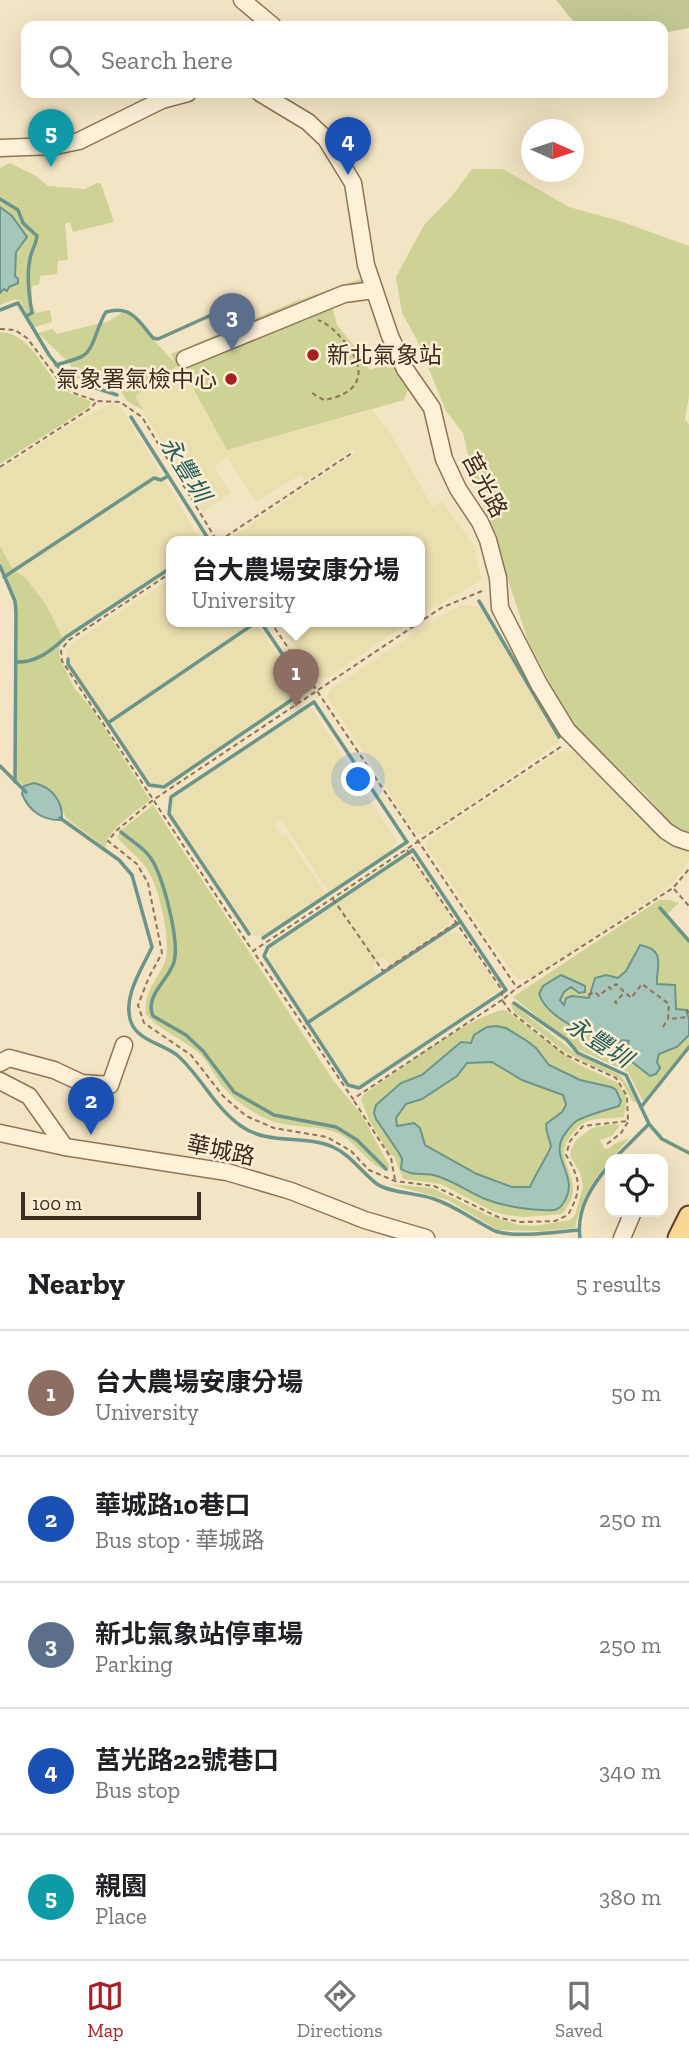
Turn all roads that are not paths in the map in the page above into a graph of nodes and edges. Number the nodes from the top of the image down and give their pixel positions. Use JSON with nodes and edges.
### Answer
{"nodes":[{"id":1,"x":242,"y":0,"type":"edge"},
{"id":2,"x":267,"y":21,"type":"edge"},
{"id":3,"x":169,"y":98,"type":"edge"},
{"id":4,"x":268,"y":98,"type":"edge"},
{"id":5,"x":0,"y":148,"type":"edge"},
{"id":6,"x":374,"y":290,"type":"junction"},
{"id":7,"x":186,"y":359,"type":"dead end"},
{"id":8,"x":689,"y":842,"type":"edge"},
{"id":9,"x":124,"y":1045,"type":"dead end"},
{"id":10,"x":0,"y":1063,"type":"edge"},
{"id":11,"x":0,"y":1081,"type":"edge"},
{"id":12,"x":0,"y":1133,"type":"edge"},
{"id":13,"x":65,"y":1147,"type":"junction"},
{"id":14,"x":689,"y":1216,"type":"edge"},
{"id":15,"x":631,"y":1217,"type":"edge"},
{"id":16,"x":426,"y":1238,"type":"edge"},
{"id":17,"x":622,"y":1238,"type":"edge"},
{"id":18,"x":678,"y":1238,"type":"edge"}],
"edges":[{"from":1,"to":2,"type":"street"},
{"from":3,"to":5,"type":"street"},
{"from":4,"to":6,"type":"street","name":"莒光路"},
{"from":6,"to":7,"type":"street"},
{"from":6,"to":8,"type":"street","name":"莒光路"},
{"from":9,"to":10,"type":"street"},
{"from":11,"to":13,"type":"street"},
{"from":12,"to":13,"type":"street","name":"華城路"},
{"from":13,"to":16,"type":"street","name":"華城路"},
{"from":14,"to":18,"type":"main road"},
{"from":15,"to":17,"type":"street"}]}
